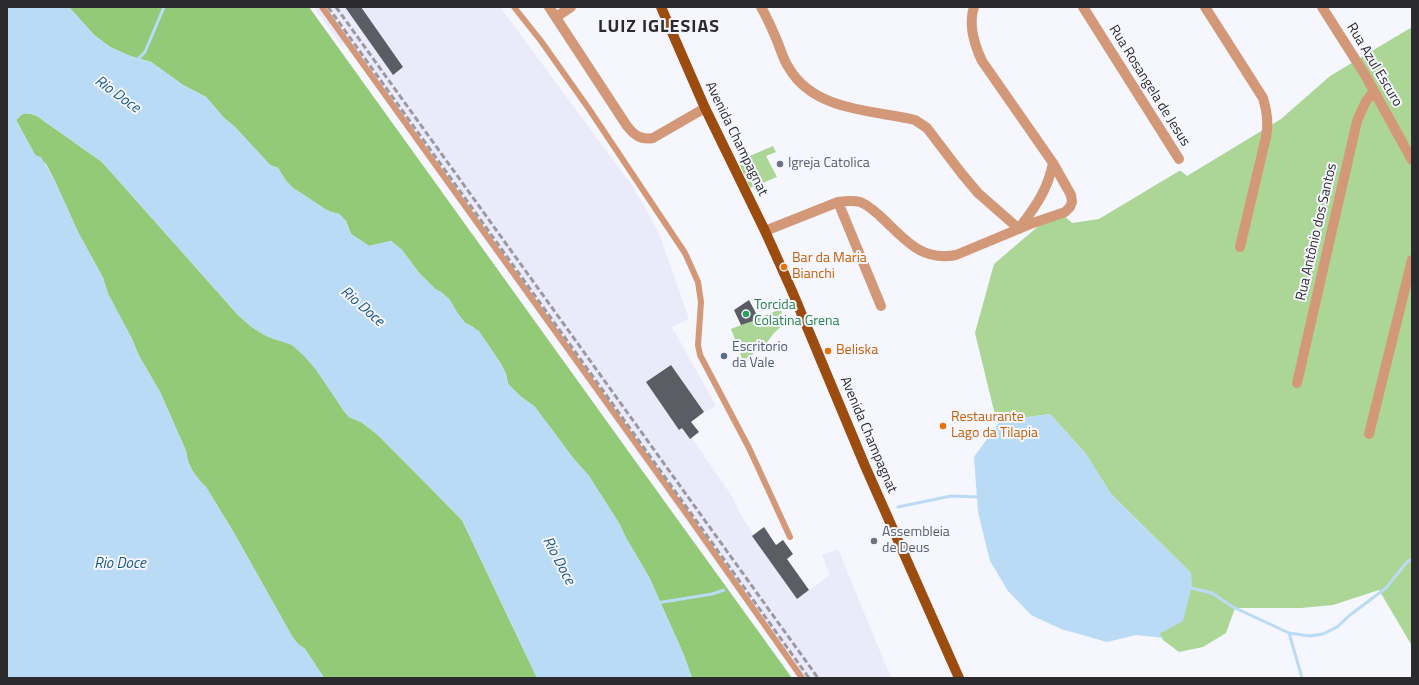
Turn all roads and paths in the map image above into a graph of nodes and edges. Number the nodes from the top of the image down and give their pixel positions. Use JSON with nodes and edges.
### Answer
{"nodes":[{"id":1,"x":322,"y":7,"type":"edge"},
{"id":2,"x":514,"y":7,"type":"edge"},
{"id":3,"x":549,"y":7,"type":"edge"},
{"id":4,"x":571,"y":7,"type":"edge"},
{"id":5,"x":661,"y":7,"type":"edge"},
{"id":6,"x":761,"y":7,"type":"edge"},
{"id":7,"x":974,"y":7,"type":"edge"},
{"id":8,"x":1083,"y":7,"type":"edge"},
{"id":9,"x":1205,"y":7,"type":"edge"},
{"id":10,"x":1322,"y":7,"type":"edge"},
{"id":11,"x":556,"y":17,"type":"junction"},
{"id":12,"x":1374,"y":92,"type":"junction"},
{"id":13,"x":705,"y":108,"type":"junction"},
{"id":14,"x":1179,"y":160,"type":"dead end"},
{"id":15,"x":1412,"y":160,"type":"edge"},
{"id":16,"x":1053,"y":163,"type":"junction"},
{"id":17,"x":838,"y":202,"type":"junction"},
{"id":18,"x":1019,"y":229,"type":"junction"},
{"id":19,"x":765,"y":231,"type":"junction"},
{"id":20,"x":1240,"y":247,"type":"dead end"},
{"id":21,"x":1412,"y":260,"type":"edge"},
{"id":22,"x":881,"y":306,"type":"dead end"},
{"id":23,"x":1297,"y":383,"type":"dead end"},
{"id":24,"x":1369,"y":434,"type":"dead end"},
{"id":25,"x":790,"y":537,"type":"dead end"},
{"id":26,"x":802,"y":678,"type":"edge"},
{"id":27,"x":959,"y":678,"type":"edge"}],
"edges":[{"from":1,"to":26,"type":"lane"},
{"from":2,"to":25,"type":"lane"},
{"from":3,"to":11,"type":"street"},
{"from":4,"to":11,"type":"street"},
{"from":5,"to":13,"type":"main road","name":"Avenida Champagnat"},
{"from":6,"to":18,"type":"street"},
{"from":7,"to":16,"type":"street"},
{"from":8,"to":14,"type":"street","name":"Rua Rosangela de Jesus"},
{"from":9,"to":20,"type":"street"},
{"from":10,"to":12,"type":"street","name":"Rua Azul Escuro"},
{"from":11,"to":13,"type":"street"},
{"from":12,"to":15,"type":"street","name":"Rua Azul Escuro"},
{"from":12,"to":23,"type":"street","name":"Rua Antônio dos Santos"},
{"from":13,"to":19,"type":"main road","name":"Avenida Champagnat"},
{"from":16,"to":18,"type":"street"},
{"from":16,"to":18,"type":"street"},
{"from":17,"to":18,"type":"street"},
{"from":17,"to":19,"type":"street"},
{"from":17,"to":22,"type":"street"},
{"from":19,"to":27,"type":"main road","name":"Avenida Champagnat"},
{"from":21,"to":24,"type":"street"}]}
